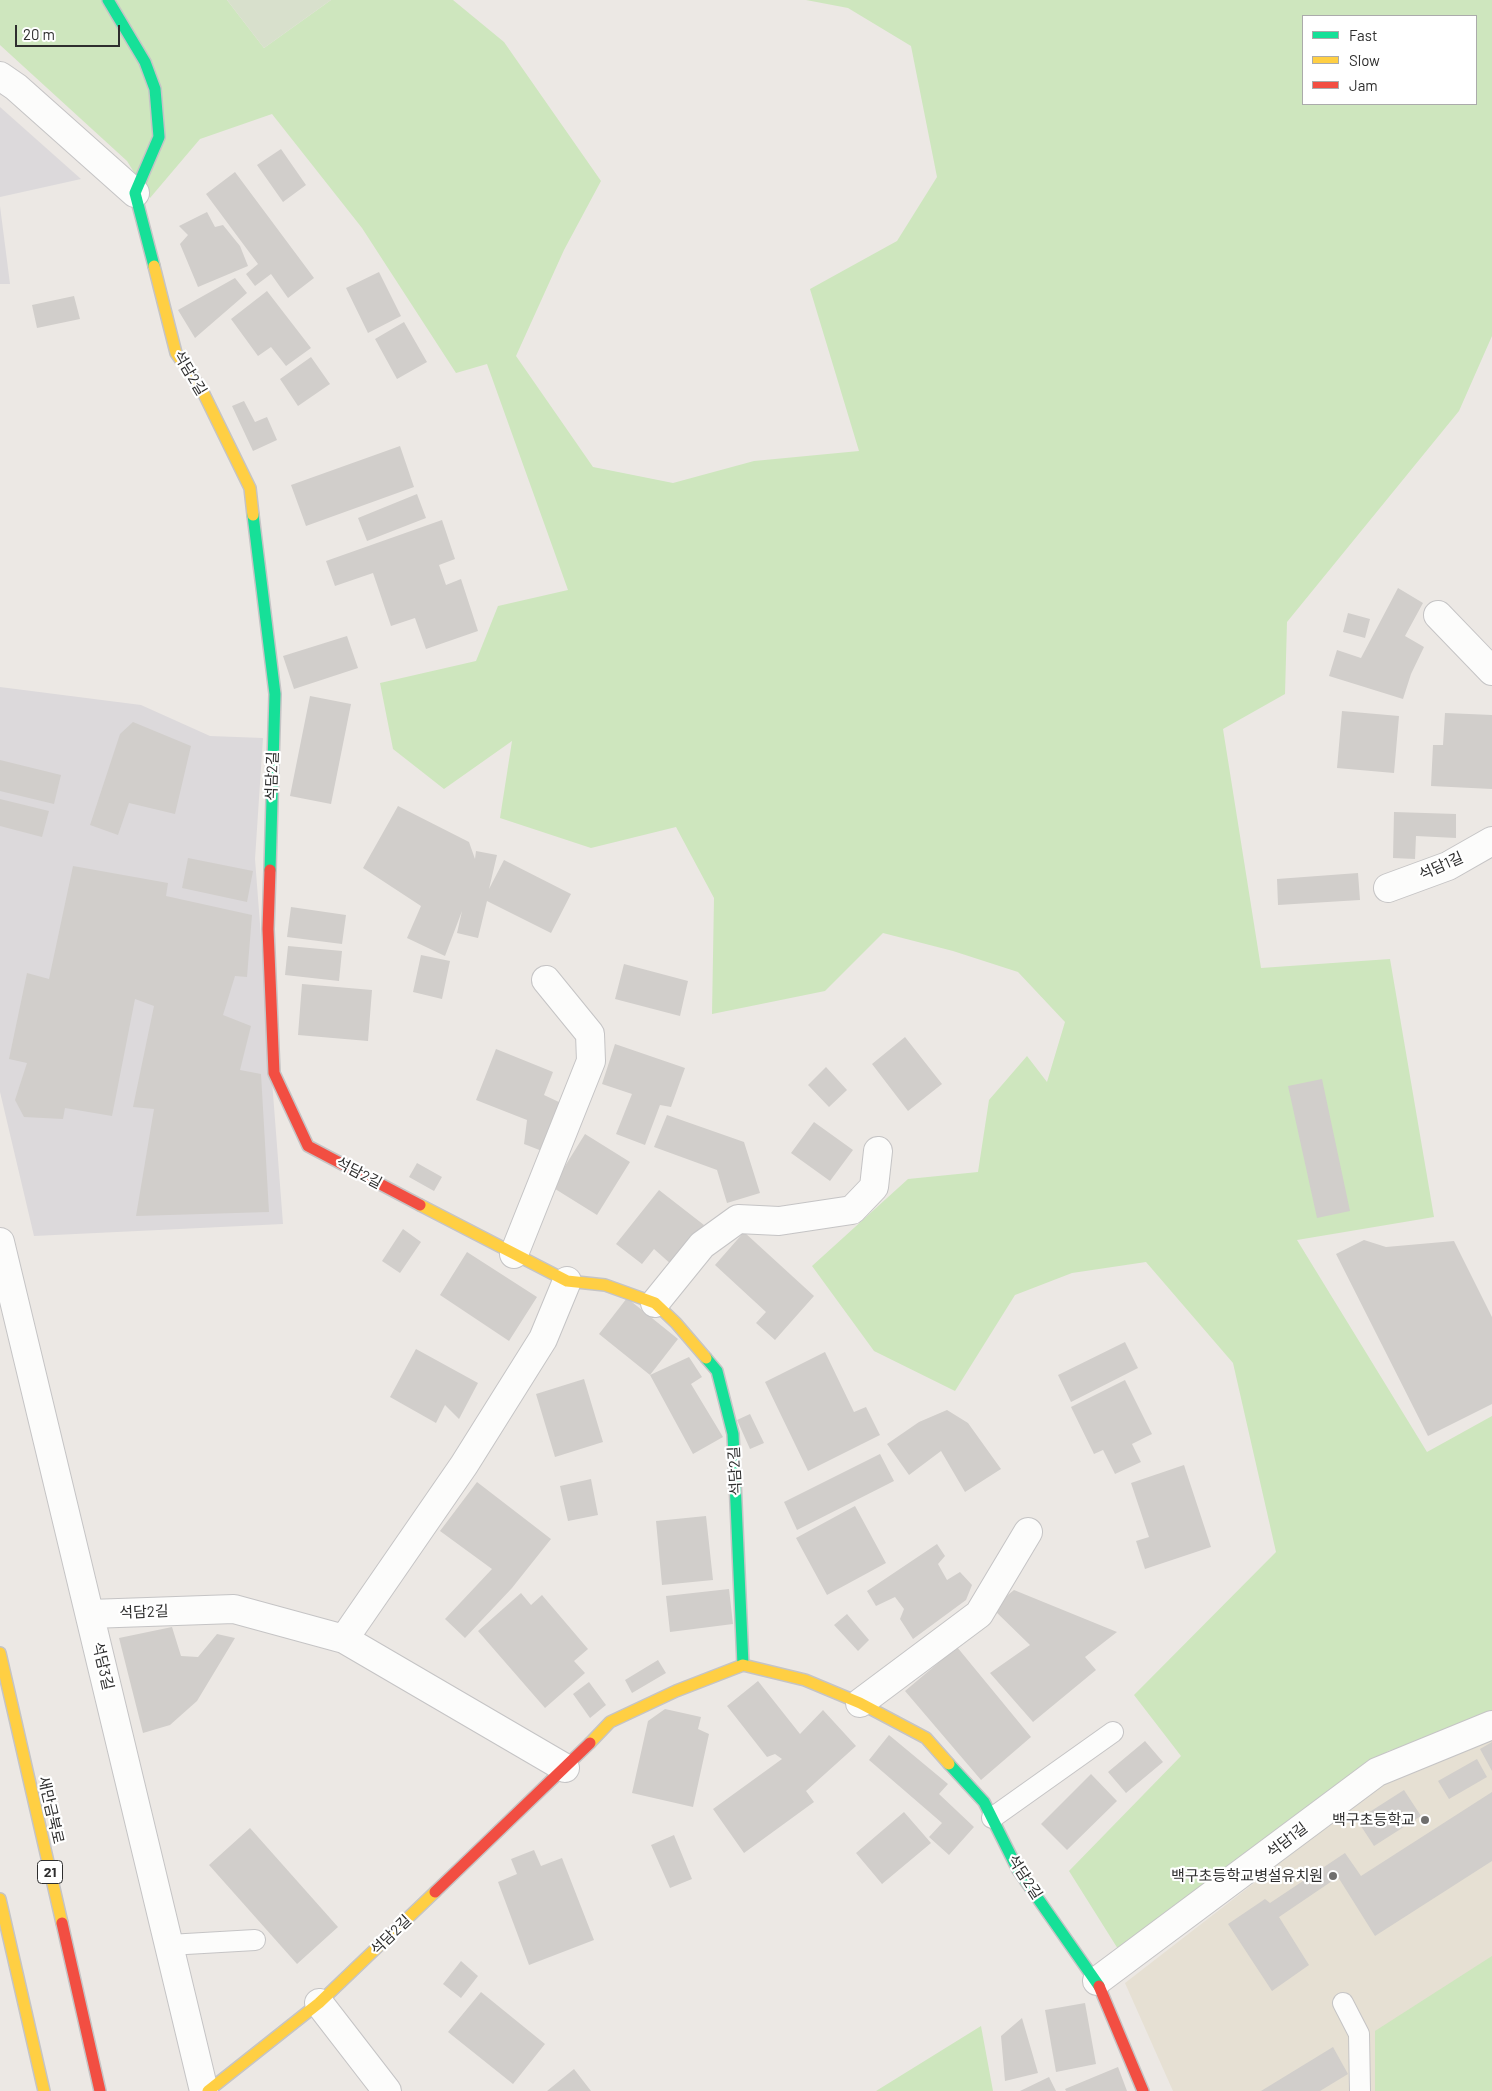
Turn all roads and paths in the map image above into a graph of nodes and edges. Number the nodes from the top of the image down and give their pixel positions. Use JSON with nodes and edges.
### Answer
{"nodes":[{"id":1,"x":108,"y":0,"type":"edge"},
{"id":2,"x":0,"y":76,"type":"edge"},
{"id":3,"x":135,"y":193,"type":"junction"},
{"id":4,"x":1438,"y":615,"type":"dead end"},
{"id":5,"x":1492,"y":672,"type":"edge"},
{"id":6,"x":1492,"y":841,"type":"edge"},
{"id":7,"x":1388,"y":888,"type":"dead end"},
{"id":8,"x":546,"y":980,"type":"dead end"},
{"id":9,"x":878,"y":1151,"type":"dead end"},
{"id":10,"x":0,"y":1242,"type":"edge"},
{"id":11,"x":514,"y":1254,"type":"junction"},
{"id":12,"x":567,"y":1281,"type":"junction"},
{"id":13,"x":654,"y":1303,"type":"junction"},
{"id":14,"x":1028,"y":1532,"type":"dead end"},
{"id":15,"x":90,"y":1614,"type":"junction"},
{"id":16,"x":344,"y":1639,"type":"junction"},
{"id":17,"x":0,"y":1653,"type":"edge"},
{"id":18,"x":743,"y":1665,"type":"junction"},
{"id":19,"x":860,"y":1703,"type":"junction"},
{"id":20,"x":1492,"y":1725,"type":"edge"},
{"id":21,"x":1113,"y":1732,"type":"dead end"},
{"id":22,"x":565,"y":1768,"type":"junction"},
{"id":23,"x":992,"y":1818,"type":"junction"},
{"id":24,"x":0,"y":1899,"type":"edge"},
{"id":25,"x":255,"y":1940,"type":"dead end"},
{"id":26,"x":169,"y":1945,"type":"junction"},
{"id":27,"x":1096,"y":1981,"type":"junction"},
{"id":28,"x":320,"y":2003,"type":"junction"},
{"id":29,"x":1343,"y":2003,"type":"dead end"},
{"id":30,"x":44,"y":2091,"type":"edge"},
{"id":31,"x":100,"y":2091,"type":"edge"},
{"id":32,"x":204,"y":2091,"type":"edge"},
{"id":33,"x":208,"y":2091,"type":"edge"},
{"id":34,"x":387,"y":2091,"type":"edge"},
{"id":35,"x":1143,"y":2091,"type":"edge"},
{"id":36,"x":1360,"y":2091,"type":"edge"}],
"edges":[{"from":1,"to":3,"type":"main road"},
{"from":2,"to":3,"type":"street"},
{"from":3,"to":11,"type":"main road","name":"석담2길"},
{"from":4,"to":5,"type":"street"},
{"from":6,"to":7,"type":"street","name":"석담1길"},
{"from":8,"to":11,"type":"street"},
{"from":9,"to":13,"type":"street"},
{"from":10,"to":15,"type":"street","name":"석담3길"},
{"from":11,"to":12,"type":"main road","name":"석담2길"},
{"from":12,"to":13,"type":"main road","name":"석담2길"},
{"from":12,"to":16,"type":"street"},
{"from":13,"to":18,"type":"main road","name":"석담2길"},
{"from":14,"to":19,"type":"street"},
{"from":15,"to":16,"type":"street","name":"석담2길"},
{"from":15,"to":26,"type":"street","name":"석담3길"},
{"from":16,"to":22,"type":"street","name":"석담2길"},
{"from":17,"to":31,"type":"main road","name":"새만금북로","number":"21"},
{"from":18,"to":19,"type":"main road","name":"석담2길"},
{"from":18,"to":22,"type":"main road","name":"석담2길"},
{"from":19,"to":23,"type":"main road","name":"석담2길"},
{"from":20,"to":27,"type":"street","name":"석담1길"},
{"from":21,"to":23,"type":"lane"},
{"from":22,"to":28,"type":"main road","name":"석담2길"},
{"from":23,"to":27,"type":"main road","name":"석담2길"},
{"from":24,"to":30,"type":"main road"},
{"from":25,"to":26,"type":"lane"},
{"from":26,"to":32,"type":"street","name":"석담3길"},
{"from":27,"to":35,"type":"main road","name":"석담2길"},
{"from":28,"to":33,"type":"main road","name":"석담2길"},
{"from":28,"to":34,"type":"street"},
{"from":29,"to":36,"type":"lane"}]}
